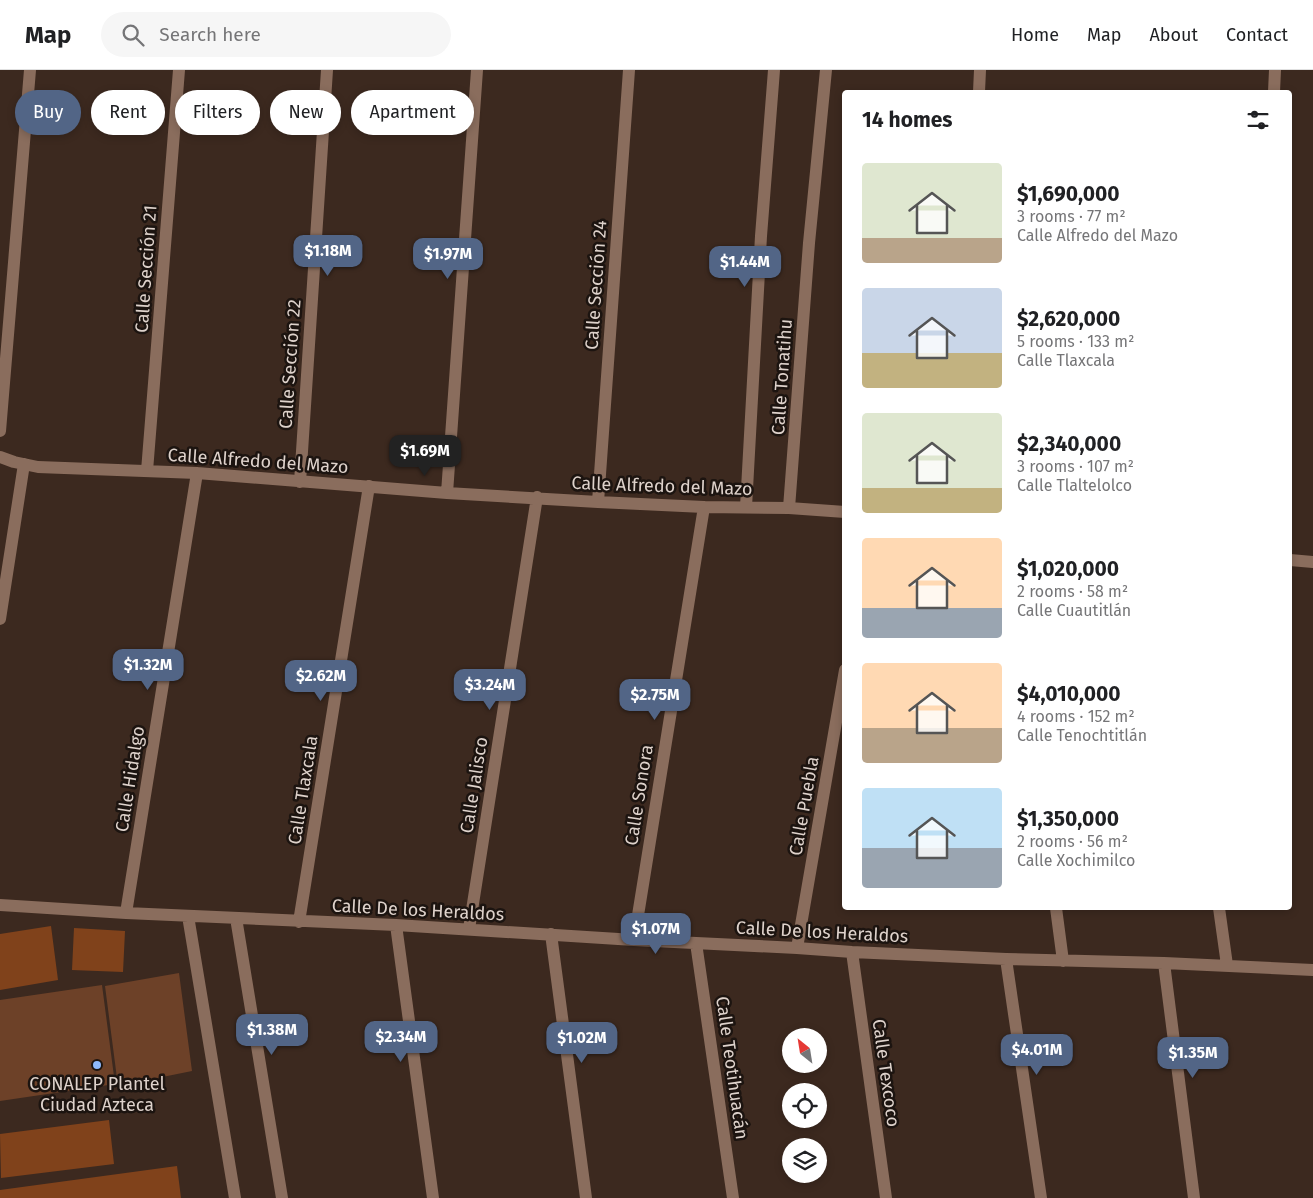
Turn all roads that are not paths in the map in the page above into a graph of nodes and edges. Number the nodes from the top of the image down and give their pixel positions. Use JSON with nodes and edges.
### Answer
{"nodes":[{"id":1,"x":30,"y":70,"type":"edge"},
{"id":2,"x":179,"y":70,"type":"edge"},
{"id":3,"x":327,"y":70,"type":"edge"},
{"id":4,"x":477,"y":70,"type":"edge"},
{"id":5,"x":630,"y":70,"type":"edge"},
{"id":6,"x":774,"y":70,"type":"edge"},
{"id":7,"x":826,"y":70,"type":"edge"},
{"id":8,"x":980,"y":70,"type":"edge"},
{"id":9,"x":1275,"y":70,"type":"edge"},
{"id":10,"x":979,"y":90,"type":"edge"},
{"id":11,"x":1274,"y":90,"type":"edge"},
{"id":12,"x":0,"y":431,"type":"edge"},
{"id":13,"x":0,"y":457,"type":"edge"},
{"id":14,"x":24,"y":464,"type":"junction"},
{"id":15,"x":147,"y":471,"type":"junction"},
{"id":16,"x":197,"y":473,"type":"junction"},
{"id":17,"x":300,"y":482,"type":"junction"},
{"id":18,"x":369,"y":486,"type":"junction"},
{"id":19,"x":447,"y":493,"type":"junction"},
{"id":20,"x":537,"y":497,"type":"junction"},
{"id":21,"x":598,"y":502,"type":"junction"},
{"id":22,"x":704,"y":507,"type":"junction"},
{"id":23,"x":746,"y":507,"type":"junction"},
{"id":24,"x":789,"y":508,"type":"junction"},
{"id":25,"x":842,"y":512,"type":"edge"},
{"id":26,"x":1292,"y":560,"type":"edge"},
{"id":27,"x":1313,"y":562,"type":"edge"},
{"id":28,"x":0,"y":619,"type":"edge"},
{"id":29,"x":842,"y":687,"type":"edge"},
{"id":30,"x":0,"y":905,"type":"edge"},
{"id":31,"x":1056,"y":910,"type":"edge"},
{"id":32,"x":1219,"y":910,"type":"edge"},
{"id":33,"x":126,"y":913,"type":"junction"},
{"id":34,"x":188,"y":916,"type":"junction"},
{"id":35,"x":236,"y":918,"type":"junction"},
{"id":36,"x":299,"y":922,"type":"junction"},
{"id":37,"x":396,"y":925,"type":"junction"},
{"id":38,"x":469,"y":929,"type":"junction"},
{"id":39,"x":551,"y":934,"type":"junction"},
{"id":40,"x":634,"y":940,"type":"junction"},
{"id":41,"x":696,"y":943,"type":"junction"},
{"id":42,"x":797,"y":948,"type":"junction"},
{"id":43,"x":852,"y":952,"type":"junction"},
{"id":44,"x":1006,"y":959,"type":"junction"},
{"id":45,"x":1063,"y":961,"type":"junction"},
{"id":46,"x":1164,"y":963,"type":"junction"},
{"id":47,"x":1227,"y":966,"type":"junction"},
{"id":48,"x":1313,"y":970,"type":"edge"},
{"id":49,"x":235,"y":1198,"type":"edge"},
{"id":50,"x":282,"y":1198,"type":"edge"},
{"id":51,"x":434,"y":1198,"type":"edge"},
{"id":52,"x":586,"y":1198,"type":"edge"},
{"id":53,"x":733,"y":1198,"type":"edge"},
{"id":54,"x":886,"y":1198,"type":"edge"},
{"id":55,"x":1040,"y":1198,"type":"edge"},
{"id":56,"x":1194,"y":1198,"type":"edge"}],
"edges":[{"from":1,"to":12,"type":"street"},
{"from":2,"to":15,"type":"street","name":"Calle Sección 21"},
{"from":3,"to":17,"type":"street","name":"Calle Sección 22"},
{"from":4,"to":19,"type":"street"},
{"from":5,"to":21,"type":"street","name":"Calle Sección 24"},
{"from":6,"to":23,"type":"street","name":"Calle Tonatihu"},
{"from":7,"to":24,"type":"street","name":"Calle Tonatihu"},
{"from":8,"to":10,"type":"street"},
{"from":9,"to":11,"type":"street"},
{"from":13,"to":14,"type":"street","name":"Calle Alfredo del Mazo"},
{"from":14,"to":15,"type":"street","name":"Calle Alfredo del Mazo"},
{"from":14,"to":28,"type":"street"},
{"from":15,"to":16,"type":"street","name":"Calle Alfredo del Mazo"},
{"from":16,"to":17,"type":"street","name":"Calle Alfredo del Mazo"},
{"from":16,"to":33,"type":"street","name":"Calle Hidalgo"},
{"from":17,"to":18,"type":"street","name":"Calle Alfredo del Mazo"},
{"from":18,"to":19,"type":"street","name":"Calle Alfredo del Mazo"},
{"from":18,"to":36,"type":"street","name":"Calle Tlaxcala"},
{"from":19,"to":20,"type":"street","name":"Calle Alfredo del Mazo"},
{"from":20,"to":21,"type":"street","name":"Calle Alfredo del Mazo"},
{"from":20,"to":38,"type":"street","name":"Calle Jalisco"},
{"from":21,"to":22,"type":"street","name":"Calle Alfredo del Mazo"},
{"from":22,"to":23,"type":"street","name":"Calle Alfredo del Mazo"},
{"from":22,"to":40,"type":"street","name":"Calle Sonora"},
{"from":23,"to":24,"type":"street","name":"Calle Alfredo del Mazo"},
{"from":24,"to":25,"type":"street","name":"Calle Alfredo del Mazo"},
{"from":26,"to":27,"type":"street"},
{"from":29,"to":42,"type":"street","name":"Calle Puebla"},
{"from":30,"to":33,"type":"street","name":"Calle De los Heraldos"},
{"from":31,"to":45,"type":"street"},
{"from":32,"to":47,"type":"street"},
{"from":33,"to":34,"type":"street","name":"Calle De los Heraldos"},
{"from":34,"to":35,"type":"street","name":"Calle De los Heraldos"},
{"from":34,"to":49,"type":"street"},
{"from":35,"to":36,"type":"street","name":"Calle De los Heraldos"},
{"from":35,"to":50,"type":"street"},
{"from":36,"to":37,"type":"street","name":"Calle De los Heraldos"},
{"from":37,"to":38,"type":"street","name":"Calle De los Heraldos"},
{"from":37,"to":51,"type":"street"},
{"from":38,"to":39,"type":"street","name":"Calle De los Heraldos"},
{"from":39,"to":40,"type":"street","name":"Calle De los Heraldos"},
{"from":39,"to":52,"type":"street"},
{"from":40,"to":41,"type":"street","name":"Calle De los Heraldos"},
{"from":41,"to":42,"type":"street","name":"Calle De los Heraldos"},
{"from":41,"to":53,"type":"street","name":"Calle Teotihuacán"},
{"from":42,"to":43,"type":"street","name":"Calle De los Heraldos"},
{"from":43,"to":44,"type":"street","name":"Calle De los Heraldos"},
{"from":43,"to":54,"type":"street","name":"Calle Texcoco"},
{"from":44,"to":45,"type":"street","name":"Calle De los Heraldos"},
{"from":44,"to":55,"type":"street"},
{"from":45,"to":46,"type":"street","name":"Calle De los Heraldos"},
{"from":46,"to":47,"type":"street","name":"Calle De los Heraldos"},
{"from":46,"to":56,"type":"street"},
{"from":47,"to":48,"type":"street","name":"Calle De los Heraldos"}]}
